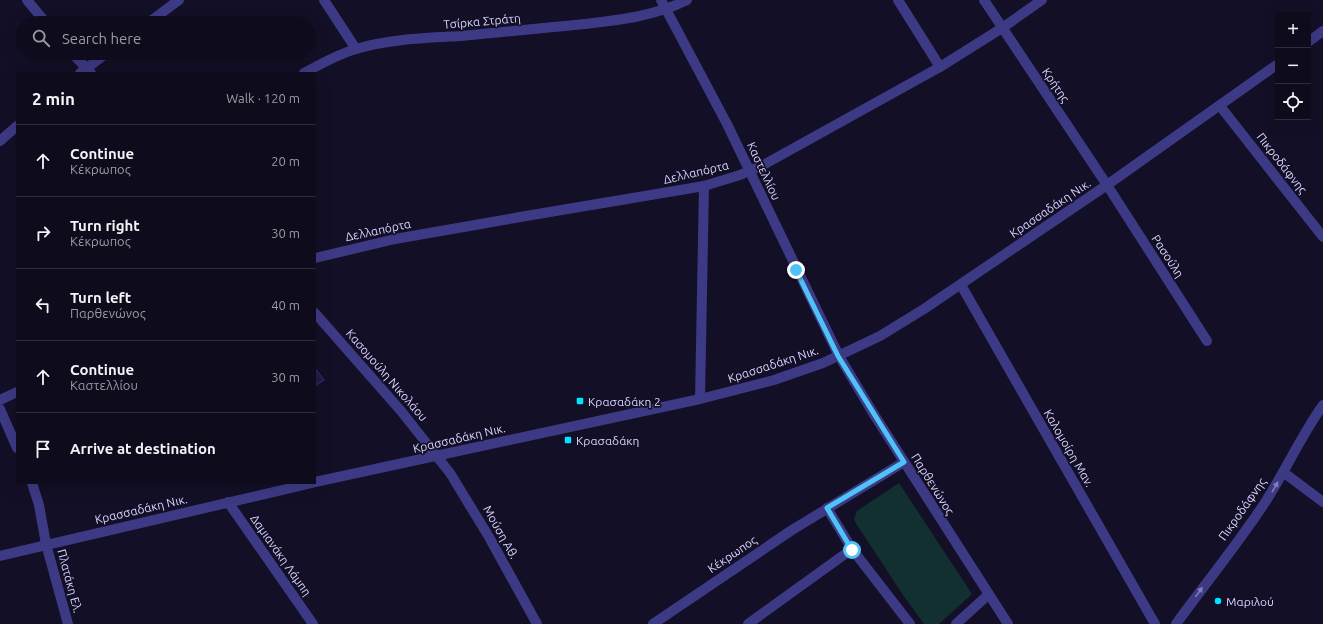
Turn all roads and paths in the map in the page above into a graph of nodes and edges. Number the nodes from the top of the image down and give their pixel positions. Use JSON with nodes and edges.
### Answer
{"nodes":[{"id":1,"x":27,"y":0,"type":"edge"},
{"id":2,"x":179,"y":0,"type":"edge"},
{"id":3,"x":324,"y":0,"type":"edge"},
{"id":4,"x":661,"y":0,"type":"edge"},
{"id":5,"x":687,"y":0,"type":"edge"},
{"id":6,"x":898,"y":0,"type":"edge"},
{"id":7,"x":984,"y":0,"type":"edge"},
{"id":8,"x":1042,"y":0,"type":"edge"},
{"id":9,"x":666,"y":9,"type":"junction"},
{"id":10,"x":40,"y":16,"type":"edge"},
{"id":11,"x":157,"y":16,"type":"edge"},
{"id":12,"x":1002,"y":28,"type":"junction"},
{"id":13,"x":1323,"y":31,"type":"edge"},
{"id":14,"x":1311,"y":40,"type":"edge"},
{"id":15,"x":356,"y":49,"type":"junction"},
{"id":16,"x":77,"y":60,"type":"edge"},
{"id":17,"x":99,"y":60,"type":"edge"},
{"id":18,"x":1275,"y":66,"type":"edge"},
{"id":19,"x":940,"y":68,"type":"junction"},
{"id":20,"x":86,"y":71,"type":"edge"},
{"id":21,"x":306,"y":72,"type":"edge"},
{"id":22,"x":1220,"y":106,"type":"junction"},
{"id":23,"x":16,"y":127,"type":"edge"},
{"id":24,"x":0,"y":141,"type":"edge"},
{"id":25,"x":750,"y":171,"type":"junction"},
{"id":26,"x":1107,"y":185,"type":"junction"},
{"id":27,"x":704,"y":186,"type":"junction"},
{"id":28,"x":1323,"y":237,"type":"edge"},
{"id":29,"x":316,"y":258,"type":"edge"},
{"id":30,"x":961,"y":285,"type":"junction"},
{"id":31,"x":316,"y":314,"type":"edge"},
{"id":32,"x":1208,"y":341,"type":"dead end"},
{"id":33,"x":838,"y":356,"type":"junction"},
{"id":34,"x":16,"y":392,"type":"edge"},
{"id":35,"x":700,"y":399,"type":"junction"},
{"id":36,"x":0,"y":400,"type":"edge"},
{"id":37,"x":1323,"y":405,"type":"edge"},
{"id":38,"x":0,"y":409,"type":"edge"},
{"id":39,"x":16,"y":446,"type":"edge"},
{"id":40,"x":438,"y":456,"type":"junction"},
{"id":41,"x":904,"y":462,"type":"junction"},
{"id":42,"x":1283,"y":472,"type":"junction"},
{"id":43,"x":316,"y":482,"type":"edge"},
{"id":44,"x":32,"y":484,"type":"edge"},
{"id":45,"x":308,"y":484,"type":"edge"},
{"id":46,"x":228,"y":502,"type":"junction"},
{"id":47,"x":1323,"y":502,"type":"edge"},
{"id":48,"x":827,"y":508,"type":"junction"},
{"id":49,"x":46,"y":544,"type":"junction"},
{"id":50,"x":852,"y":550,"type":"junction"},
{"id":51,"x":0,"y":556,"type":"edge"},
{"id":52,"x":988,"y":595,"type":"junction"},
{"id":53,"x":68,"y":624,"type":"edge"},
{"id":54,"x":313,"y":624,"type":"edge"},
{"id":55,"x":537,"y":624,"type":"edge"},
{"id":56,"x":653,"y":624,"type":"edge"},
{"id":57,"x":748,"y":624,"type":"edge"},
{"id":58,"x":910,"y":624,"type":"edge"},
{"id":59,"x":956,"y":624,"type":"edge"},
{"id":60,"x":1008,"y":624,"type":"edge"},
{"id":61,"x":1155,"y":624,"type":"edge"},
{"id":62,"x":1176,"y":624,"type":"edge"}],
"edges":[{"from":1,"to":10,"type":"street"},
{"from":2,"to":11,"type":"street"},
{"from":3,"to":15,"type":"street"},
{"from":4,"to":9,"type":"street","name":"Καστελλίου"},
{"from":5,"to":9,"type":"street","name":"Τσίρκα Στράτη"},
{"from":6,"to":19,"type":"street"},
{"from":7,"to":12,"type":"street","name":"Κρήτης"},
{"from":8,"to":12,"type":"street","name":"Δελλαπόρτα"},
{"from":9,"to":15,"type":"street","name":"Τσίρκα Στράτη"},
{"from":9,"to":25,"type":"street","name":"Καστελλίου"},
{"from":12,"to":19,"type":"street","name":"Δελλαπόρτα"},
{"from":12,"to":26,"type":"street","name":"Κρήτης"},
{"from":13,"to":14,"type":"street"},
{"from":15,"to":21,"type":"street","name":"Τσίρκα Στράτη"},
{"from":16,"to":20,"type":"street"},
{"from":17,"to":20,"type":"street"},
{"from":18,"to":22,"type":"street","name":"Κρασσαδάκη Νικ."},
{"from":19,"to":25,"type":"street","name":"Δελλαπόρτα"},
{"from":22,"to":26,"type":"street","name":"Κρασσαδάκη Νικ."},
{"from":22,"to":28,"type":"street","name":"Πικροδάφνης"},
{"from":23,"to":24,"type":"street"},
{"from":25,"to":27,"type":"street","name":"Δελλαπόρτα"},
{"from":25,"to":33,"type":"street","name":"Καστελλίου"},
{"from":26,"to":30,"type":"street","name":"Κρασσαδάκη Νικ."},
{"from":26,"to":32,"type":"street","name":"Ρασούλη"},
{"from":27,"to":29,"type":"street","name":"Δελλαπόρτα"},
{"from":27,"to":35,"type":"street"},
{"from":30,"to":33,"type":"street","name":"Κρασσαδάκη Νικ."},
{"from":30,"to":61,"type":"street","name":"Καλομοίρη Μαν."},
{"from":31,"to":40,"type":"street","name":"Κασομούλη Νικολάου"},
{"from":33,"to":35,"type":"street","name":"Κρασσαδάκη Νικ."},
{"from":33,"to":41,"type":"street","name":"Παρθενώνος"},
{"from":34,"to":36,"type":"street"},
{"from":35,"to":40,"type":"street","name":"Κρασσαδάκη Νικ."},
{"from":37,"to":42,"type":"street","name":"Πικροδάφνης"},
{"from":38,"to":39,"type":"street"},
{"from":40,"to":43,"type":"street","name":"Κρασσαδάκη Νικ."},
{"from":40,"to":55,"type":"street","name":"Μούση Αθ."},
{"from":41,"to":48,"type":"street","name":"Κέκρωπος"},
{"from":41,"to":52,"type":"street","name":"Παρθενώνος"},
{"from":42,"to":47,"type":"street"},
{"from":62,"to":42,"type":"street","name":"Πικροδάφνης","one_way":true},
{"from":44,"to":49,"type":"street","name":"Πλατάκη Ελ."},
{"from":45,"to":46,"type":"street","name":"Κρασσαδάκη Νικ."},
{"from":46,"to":49,"type":"street","name":"Κρασσαδάκη Νικ."},
{"from":46,"to":54,"type":"street","name":"Δαμιανάκη Λάμπη"},
{"from":48,"to":50,"type":"street"},
{"from":48,"to":56,"type":"street","name":"Κέκρωπος"},
{"from":49,"to":51,"type":"street","name":"Κρασσαδάκη Νικ."},
{"from":49,"to":53,"type":"street","name":"Πλατάκη Ελ."},
{"from":50,"to":57,"type":"street"},
{"from":50,"to":58,"type":"street"},
{"from":52,"to":59,"type":"street"},
{"from":52,"to":60,"type":"street","name":"Παρθενώνος"}]}
